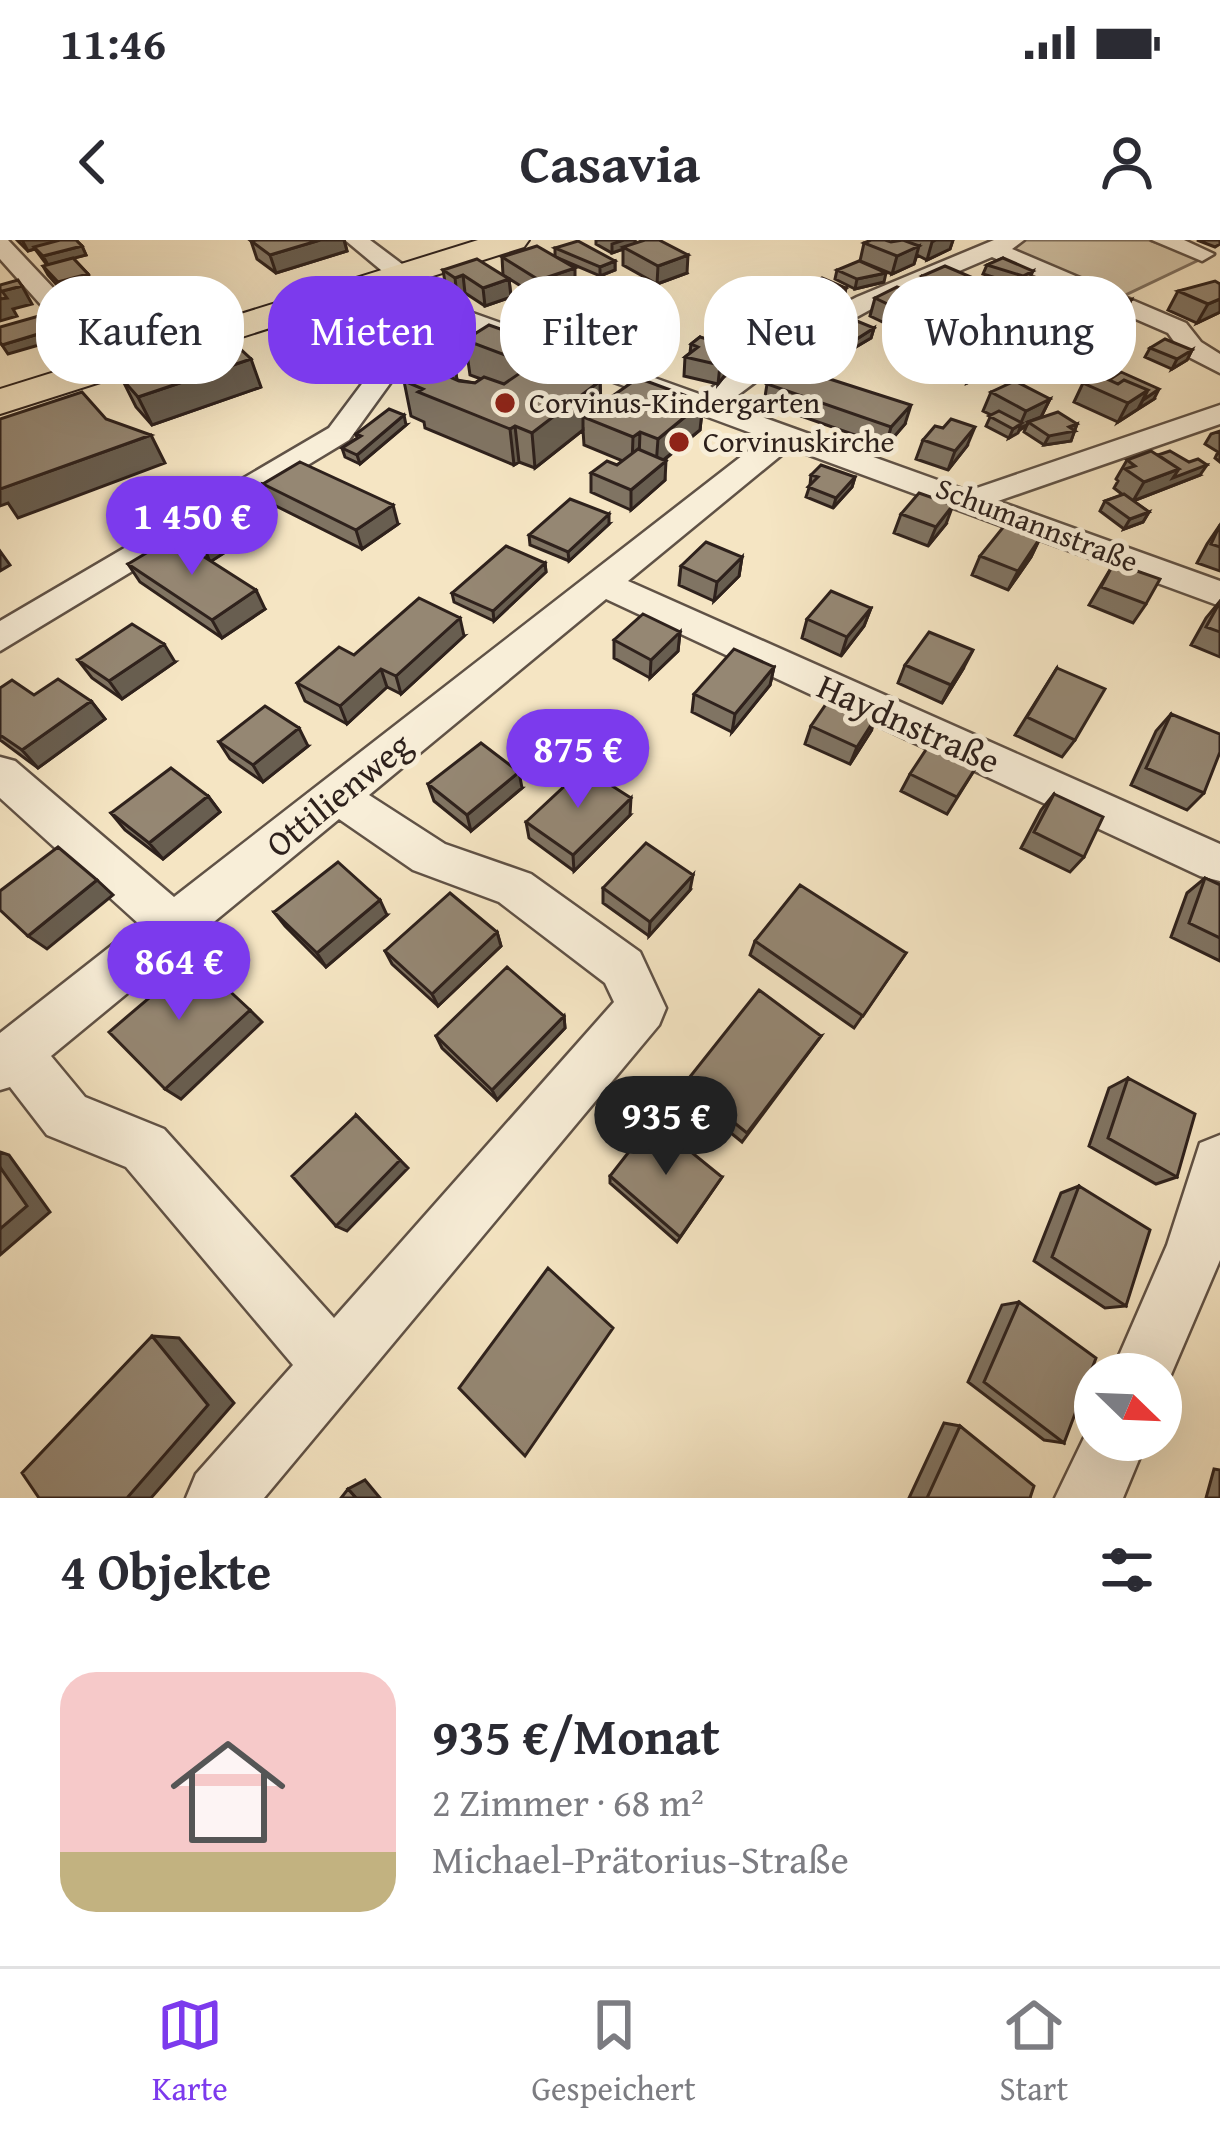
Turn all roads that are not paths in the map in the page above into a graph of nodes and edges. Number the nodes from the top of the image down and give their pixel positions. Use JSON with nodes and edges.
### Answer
{"nodes":[{"id":1,"x":356,"y":240,"type":"edge"},
{"id":2,"x":512,"y":240,"type":"edge"},
{"id":3,"x":1162,"y":240,"type":"edge"},
{"id":4,"x":1003,"y":244,"type":"edge"},
{"id":5,"x":0,"y":245,"type":"edge"},
{"id":6,"x":1202,"y":254,"type":"dead end"},
{"id":7,"x":391,"y":276,"type":"edge"},
{"id":8,"x":399,"y":276,"type":"edge"},
{"id":9,"x":36,"y":284,"type":"edge"},
{"id":10,"x":476,"y":322,"type":"edge"},
{"id":11,"x":1177,"y":328,"type":"junction"},
{"id":12,"x":1220,"y":333,"type":"edge"},
{"id":13,"x":1220,"y":365,"type":"edge"},
{"id":14,"x":59,"y":384,"type":"edge"},
{"id":15,"x":376,"y":384,"type":"edge"},
{"id":16,"x":0,"y":403,"type":"edge"},
{"id":17,"x":707,"y":405,"type":"junction"},
{"id":18,"x":1220,"y":414,"type":"edge"},
{"id":19,"x":789,"y":434,"type":"junction"},
{"id":20,"x":970,"y":500,"type":"junction"},
{"id":21,"x":601,"y":583,"type":"junction"},
{"id":22,"x":1220,"y":594,"type":"edge"},
{"id":23,"x":0,"y":638,"type":"edge"},
{"id":24,"x":0,"y":773,"type":"edge"},
{"id":25,"x":336,"y":795,"type":"junction"},
{"id":26,"x":1219,"y":861,"type":"edge"},
{"id":27,"x":173,"y":925,"type":"junction"},
{"id":28,"x":7,"y":1059,"type":"edge"},
{"id":29,"x":1220,"y":1163,"type":"edge"},
{"id":30,"x":1151,"y":1353,"type":"edge"},
{"id":31,"x":334,"y":1365,"type":"junction"},
{"id":32,"x":1105,"y":1461,"type":"edge"},
{"id":33,"x":220,"y":1498,"type":"edge"},
{"id":34,"x":1089,"y":1498,"type":"edge"}],
"edges":[{"from":1,"to":7,"type":"street","name":"Schumannstraße"},
{"from":2,"to":8,"type":"main road"},
{"from":3,"to":6,"type":"street"},
{"from":4,"to":11,"type":"street"},
{"from":4,"to":17,"type":"street"},
{"from":5,"to":9,"type":"street"},
{"from":10,"to":17,"type":"street","name":"Schumannstraße"},
{"from":11,"to":12,"type":"street"},
{"from":11,"to":13,"type":"street"},
{"from":14,"to":16,"type":"main road"},
{"from":15,"to":23,"type":"street"},
{"from":17,"to":19,"type":"street","name":"Schumannstraße"},
{"from":18,"to":20,"type":"street"},
{"from":19,"to":20,"type":"street","name":"Schumannstraße"},
{"from":19,"to":21,"type":"street","name":"Ottilienweg"},
{"from":20,"to":22,"type":"street","name":"Schumannstraße"},
{"from":21,"to":25,"type":"street","name":"Ottilienweg"},
{"from":21,"to":26,"type":"street","name":"Haydnstraße"},
{"from":24,"to":27,"type":"street"},
{"from":25,"to":27,"type":"street","name":"Ottilienweg"},
{"from":25,"to":31,"type":"street"},
{"from":27,"to":28,"type":"street","name":"Ottilienweg"},
{"from":28,"to":31,"type":"street"},
{"from":29,"to":30,"type":"street"},
{"from":31,"to":33,"type":"street"},
{"from":32,"to":34,"type":"street"}]}
